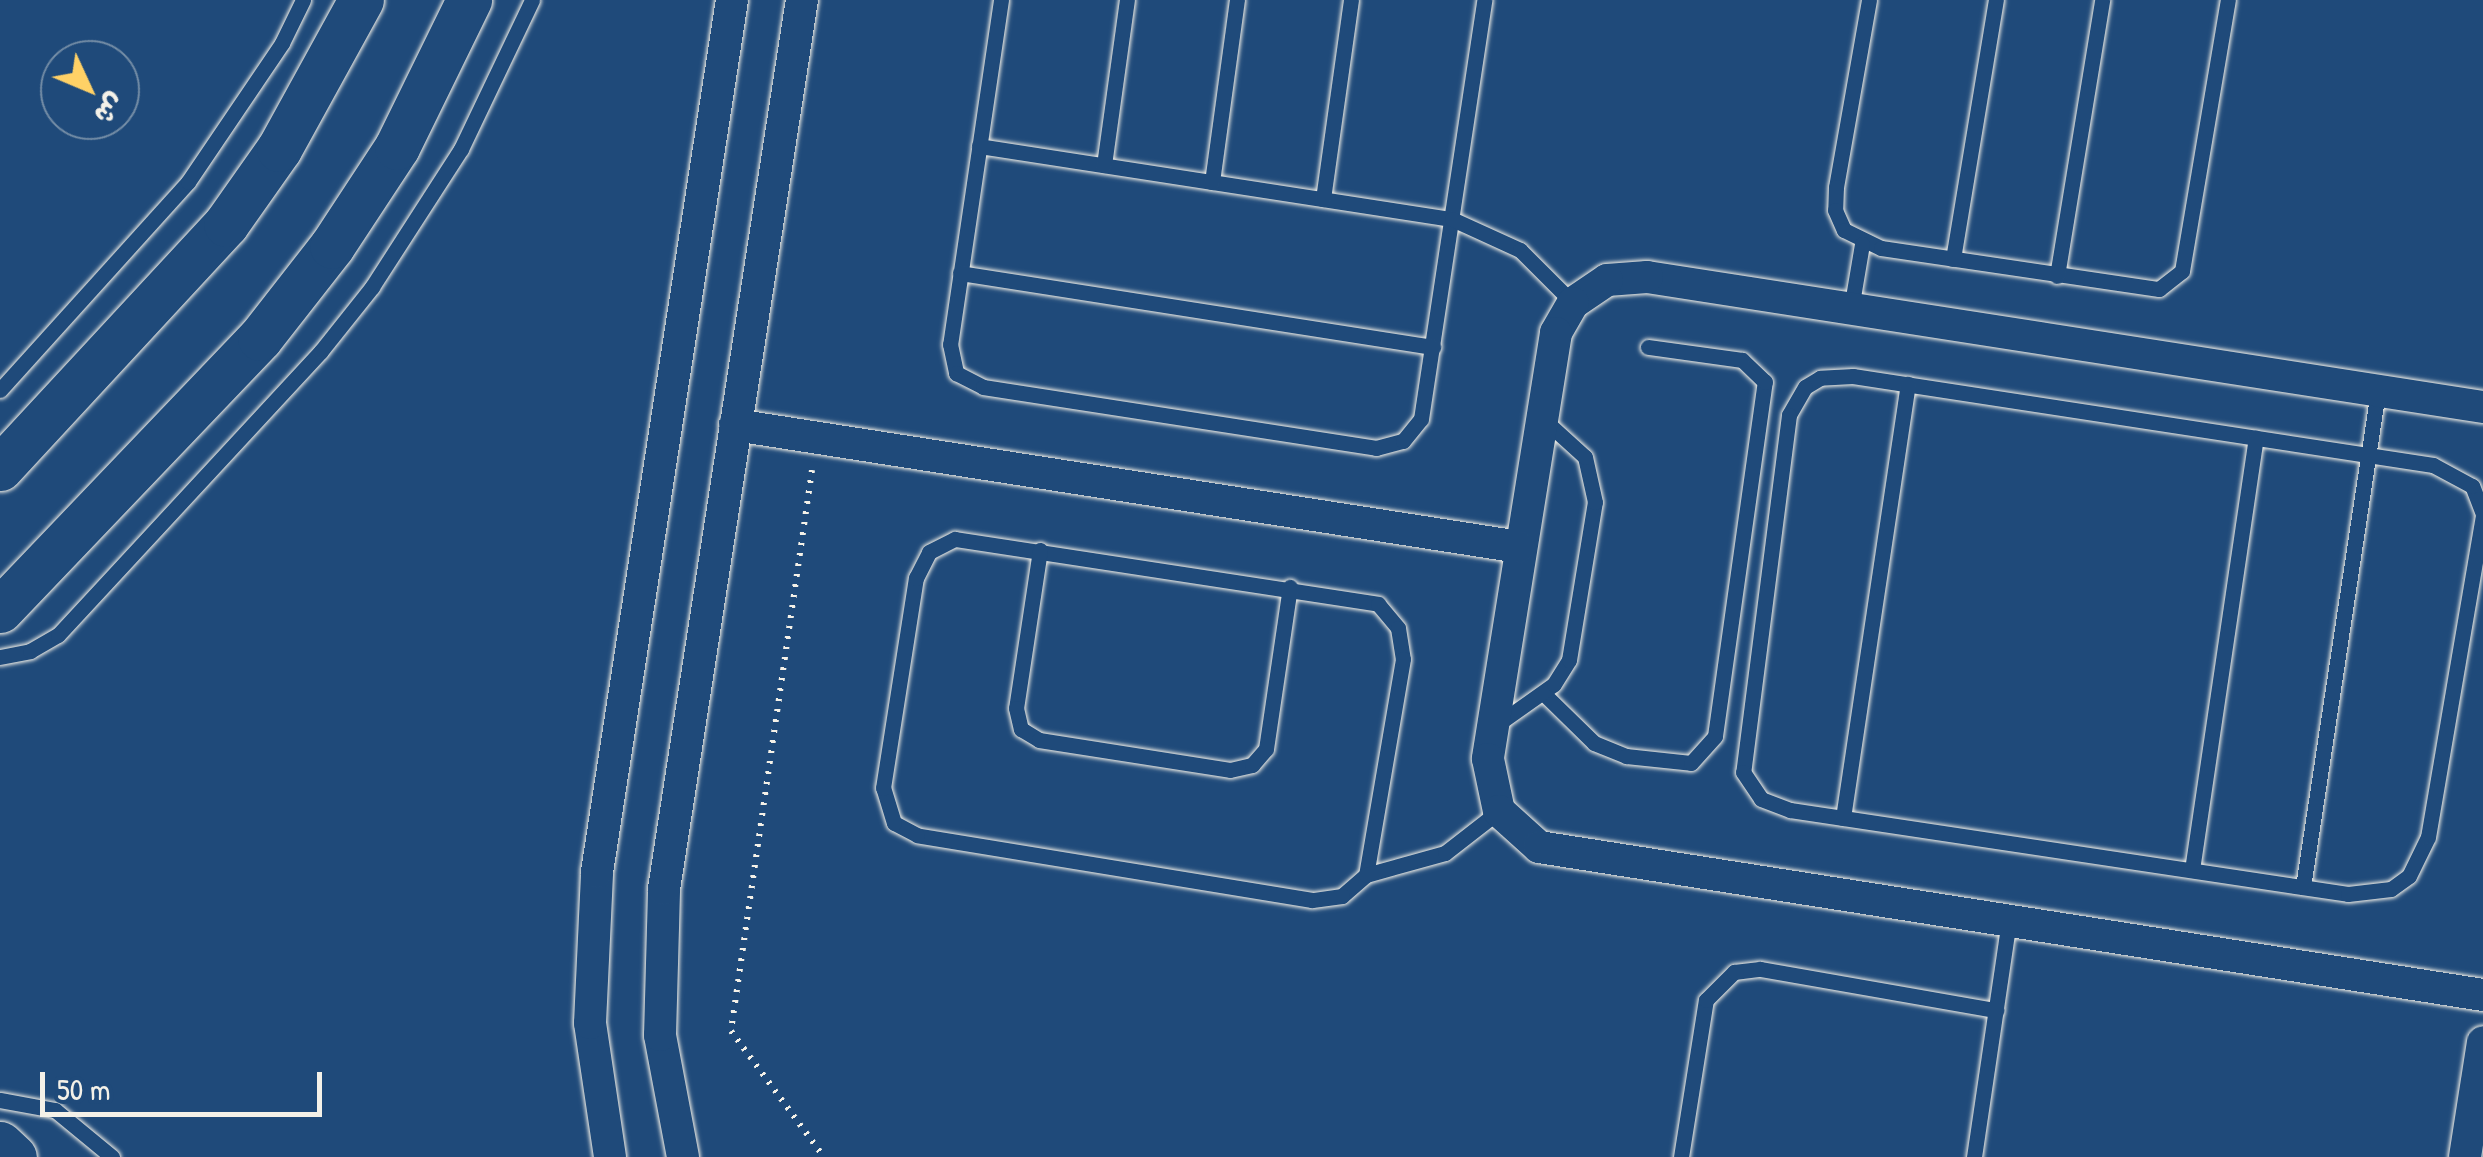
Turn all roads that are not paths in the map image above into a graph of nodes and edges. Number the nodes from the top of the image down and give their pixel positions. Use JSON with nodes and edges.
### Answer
{"nodes":[{"id":1,"x":303,"y":0,"type":"edge"},
{"id":2,"x":360,"y":0,"type":"edge"},
{"id":3,"x":469,"y":0,"type":"edge"},
{"id":4,"x":532,"y":0,"type":"edge"},
{"id":5,"x":732,"y":0,"type":"edge"},
{"id":6,"x":802,"y":0,"type":"edge"},
{"id":7,"x":1001,"y":0,"type":"edge"},
{"id":8,"x":1127,"y":0,"type":"edge"},
{"id":9,"x":1237,"y":0,"type":"edge"},
{"id":10,"x":1350,"y":0,"type":"edge"},
{"id":11,"x":1484,"y":0,"type":"edge"},
{"id":12,"x":1869,"y":0,"type":"edge"},
{"id":13,"x":1996,"y":0,"type":"edge"},
{"id":14,"x":2102,"y":0,"type":"edge"},
{"id":15,"x":2228,"y":0,"type":"edge"},
{"id":16,"x":979,"y":146,"type":"junction"},
{"id":17,"x":1104,"y":166,"type":"junction"},
{"id":18,"x":1212,"y":182,"type":"junction"},
{"id":19,"x":1323,"y":199,"type":"junction"},
{"id":20,"x":1452,"y":219,"type":"junction"},
{"id":21,"x":1862,"y":244,"type":"junction"},
{"id":22,"x":1954,"y":260,"type":"junction"},
{"id":23,"x":960,"y":272,"type":"junction"},
{"id":24,"x":2057,"y":276,"type":"junction"},
{"id":25,"x":1573,"y":304,"type":"junction"},
{"id":26,"x":1850,"y":309,"type":"junction"},
{"id":27,"x":1433,"y":347,"type":"junction"},
{"id":28,"x":1648,"y":347,"type":"dead end"},
{"id":29,"x":1908,"y":384,"type":"junction"},
{"id":30,"x":0,"y":390,"type":"edge"},
{"id":31,"x":2378,"y":391,"type":"junction"},
{"id":32,"x":2483,"y":408,"type":"edge"},
{"id":33,"x":1542,"y":418,"type":"junction"},
{"id":34,"x":736,"y":425,"type":"junction"},
{"id":35,"x":2256,"y":438,"type":"junction"},
{"id":36,"x":2368,"y":456,"type":"junction"},
{"id":37,"x":0,"y":468,"type":"edge"},
{"id":38,"x":2483,"y":514,"type":"edge"},
{"id":39,"x":1519,"y":547,"type":"junction"},
{"id":40,"x":1040,"y":550,"type":"junction"},
{"id":41,"x":1290,"y":587,"type":"junction"},
{"id":42,"x":0,"y":610,"type":"edge"},
{"id":43,"x":0,"y":657,"type":"edge"},
{"id":44,"x":1544,"y":694,"type":"junction"},
{"id":45,"x":1492,"y":728,"type":"junction"},
{"id":46,"x":1498,"y":811,"type":"junction"},
{"id":47,"x":1843,"y":818,"type":"junction"},
{"id":48,"x":2192,"y":870,"type":"junction"},
{"id":49,"x":1366,"y":875,"type":"junction"},
{"id":50,"x":2303,"y":887,"type":"junction"},
{"id":51,"x":2009,"y":920,"type":"junction"},
{"id":52,"x":2483,"y":995,"type":"edge"},
{"id":53,"x":1996,"y":1010,"type":"junction"},
{"id":54,"x":2483,"y":1042,"type":"edge"},
{"id":55,"x":0,"y":1100,"type":"edge"},
{"id":56,"x":0,"y":1144,"type":"edge"},
{"id":57,"x":14,"y":1157,"type":"edge"},
{"id":58,"x":112,"y":1157,"type":"edge"},
{"id":59,"x":610,"y":1157,"type":"edge"},
{"id":60,"x":682,"y":1157,"type":"edge"},
{"id":61,"x":1681,"y":1157,"type":"edge"},
{"id":62,"x":1974,"y":1157,"type":"edge"},
{"id":63,"x":2465,"y":1157,"type":"edge"}],
"edges":[{"from":1,"to":30,"type":"lane"},
{"from":2,"to":37,"type":"street"},
{"from":3,"to":42,"type":"street"},
{"from":4,"to":43,"type":"lane"},
{"from":5,"to":59,"type":"street"},
{"from":6,"to":34,"type":"street"},
{"from":7,"to":16,"type":"lane"},
{"from":8,"to":17,"type":"lane"},
{"from":9,"to":18,"type":"lane"},
{"from":10,"to":19,"type":"lane"},
{"from":11,"to":20,"type":"lane"},
{"from":12,"to":21,"type":"lane"},
{"from":13,"to":22,"type":"lane"},
{"from":14,"to":24,"type":"lane"},
{"from":15,"to":24,"type":"lane"},
{"from":16,"to":17,"type":"lane"},
{"from":16,"to":23,"type":"lane"},
{"from":17,"to":18,"type":"lane"},
{"from":18,"to":19,"type":"lane"},
{"from":19,"to":20,"type":"lane"},
{"from":20,"to":25,"type":"lane"},
{"from":20,"to":27,"type":"lane"},
{"from":21,"to":22,"type":"lane"},
{"from":21,"to":26,"type":"lane"},
{"from":22,"to":24,"type":"lane"},
{"from":23,"to":27,"type":"lane"},
{"from":23,"to":27,"type":"lane"},
{"from":25,"to":26,"type":"street"},
{"from":25,"to":33,"type":"street"},
{"from":26,"to":31,"type":"street"},
{"from":28,"to":44,"type":"lane"},
{"from":29,"to":35,"type":"lane"},
{"from":29,"to":47,"type":"lane"},
{"from":29,"to":47,"type":"lane"},
{"from":31,"to":32,"type":"street"},
{"from":31,"to":36,"type":"lane"},
{"from":33,"to":39,"type":"street"},
{"from":33,"to":44,"type":"lane"},
{"from":34,"to":39,"type":"street"},
{"from":34,"to":60,"type":"street"},
{"from":35,"to":36,"type":"lane"},
{"from":35,"to":48,"type":"lane"},
{"from":36,"to":38,"type":"lane"},
{"from":36,"to":50,"type":"lane"},
{"from":38,"to":50,"type":"lane"},
{"from":39,"to":45,"type":"street"},
{"from":40,"to":41,"type":"lane"},
{"from":40,"to":41,"type":"lane"},
{"from":40,"to":49,"type":"lane"},
{"from":41,"to":49,"type":"lane"},
{"from":44,"to":45,"type":"lane"},
{"from":45,"to":46,"type":"street"},
{"from":46,"to":49,"type":"lane"},
{"from":46,"to":51,"type":"street"},
{"from":47,"to":48,"type":"lane"},
{"from":48,"to":50,"type":"lane"},
{"from":51,"to":52,"type":"street"},
{"from":51,"to":53,"type":"lane"},
{"from":53,"to":61,"type":"lane"},
{"from":53,"to":62,"type":"lane"},
{"from":54,"to":63,"type":"street"},
{"from":55,"to":58,"type":"lane"},
{"from":56,"to":57,"type":"street"}]}
